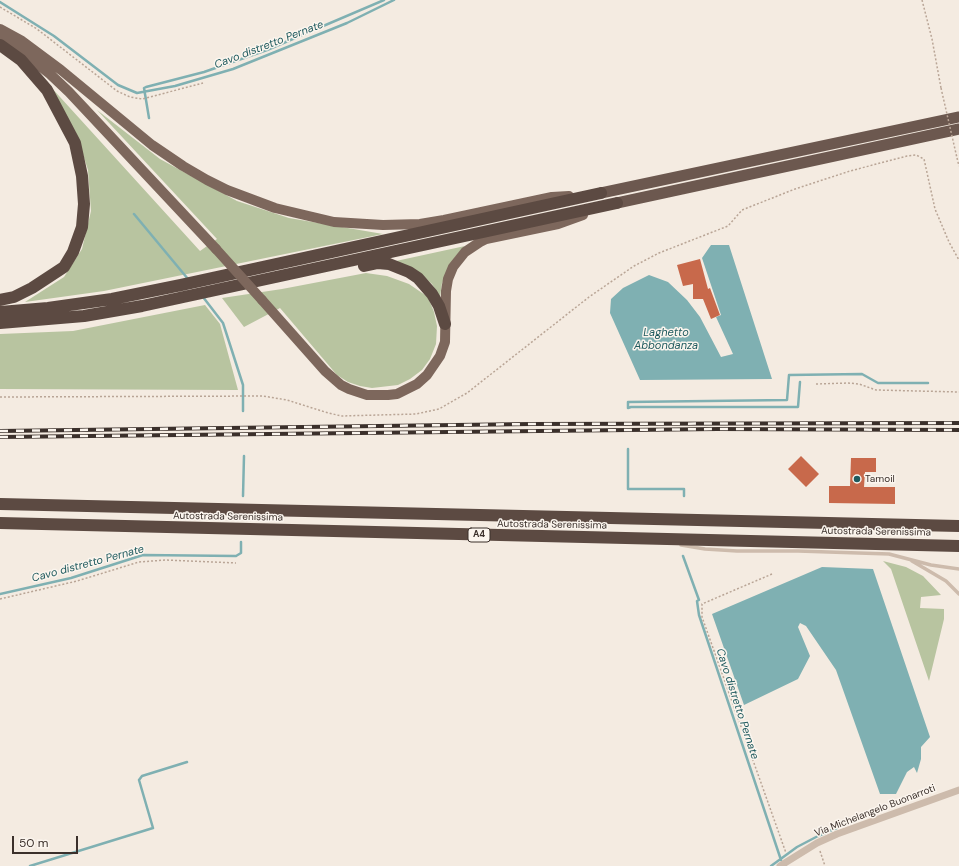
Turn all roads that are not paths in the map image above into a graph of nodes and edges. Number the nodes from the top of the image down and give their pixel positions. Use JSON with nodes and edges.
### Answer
{"nodes":[{"id":1,"x":0,"y":29,"type":"edge"},
{"id":2,"x":0,"y":36,"type":"edge"},
{"id":3,"x":0,"y":45,"type":"edge"},
{"id":4,"x":959,"y":117,"type":"edge"},
{"id":5,"x":959,"y":129,"type":"edge"},
{"id":6,"x":601,"y":193,"type":"junction"},
{"id":7,"x":617,"y":203,"type":"junction"},
{"id":8,"x":262,"y":280,"type":"junction"},
{"id":9,"x":196,"y":288,"type":"junction"},
{"id":10,"x":0,"y":300,"type":"edge"},
{"id":11,"x":0,"y":312,"type":"edge"},
{"id":12,"x":0,"y":323,"type":"edge"},
{"id":13,"x":445,"y":324,"type":"junction"},
{"id":14,"x":0,"y":504,"type":"edge"},
{"id":15,"x":0,"y":523,"type":"edge"},
{"id":16,"x":959,"y":526,"type":"edge"},
{"id":17,"x":650,"y":539,"type":"junction"},
{"id":18,"x":959,"y":546,"type":"edge"},
{"id":19,"x":908,"y":559,"type":"junction"},
{"id":20,"x":959,"y":569,"type":"edge"},
{"id":21,"x":959,"y":594,"type":"edge"},
{"id":22,"x":959,"y":790,"type":"edge"},
{"id":23,"x":780,"y":866,"type":"edge"}],
"edges":[{"from":1,"to":6,"type":"main road"},
{"from":2,"to":13,"type":"main road","bridge":true},
{"from":3,"to":10,"type":"highway"},
{"from":4,"to":6,"type":"highway"},
{"from":5,"to":7,"type":"highway"},
{"from":6,"to":9,"type":"highway"},
{"from":7,"to":8,"type":"highway"},
{"from":7,"to":13,"type":"main road"},
{"from":8,"to":9,"type":"highway"},
{"from":8,"to":13,"type":"highway"},
{"from":9,"to":11,"type":"highway"},
{"from":9,"to":12,"type":"highway"},
{"from":14,"to":16,"type":"highway","name":"Autostrada Serenissima","number":"A4"},
{"from":15,"to":17,"type":"highway","name":"Autostrada Serenissima","number":"A4"},
{"from":17,"to":18,"type":"highway","name":"Autostrada Serenissima","number":"A4"},
{"from":17,"to":19,"type":"lane"},
{"from":19,"to":20,"type":"lane"},
{"from":19,"to":21,"type":"lane"},
{"from":22,"to":23,"type":"street","name":"Via Michelangelo Buonarroti"}]}
